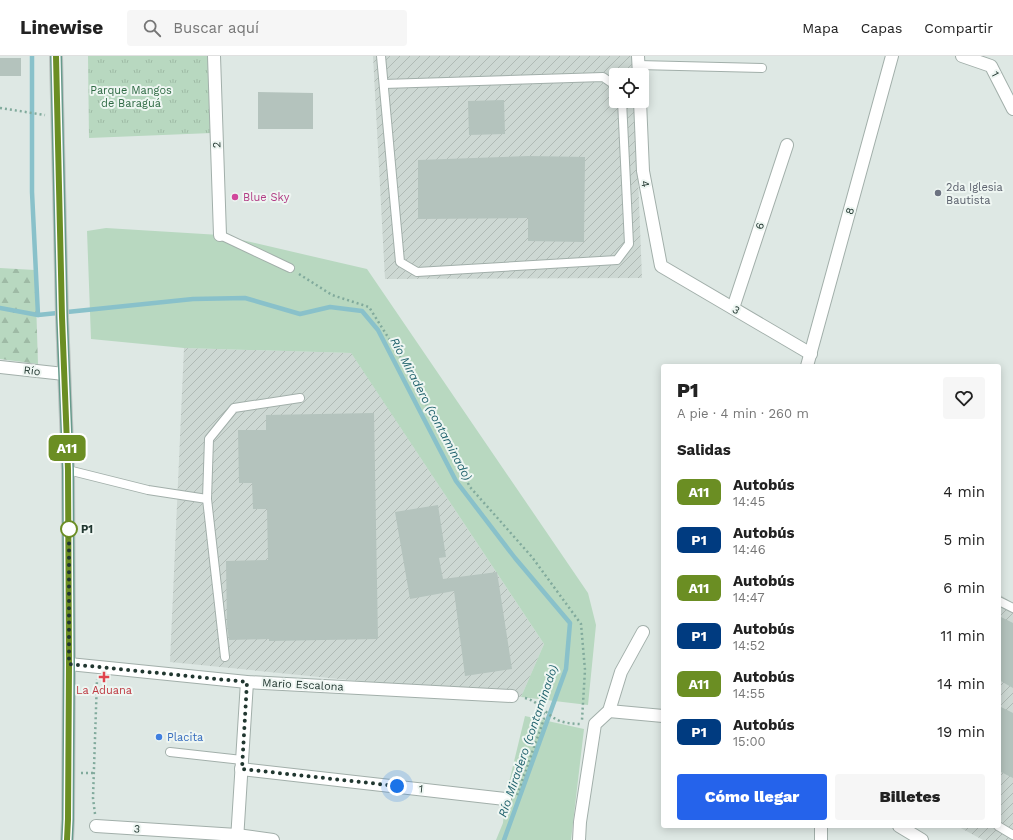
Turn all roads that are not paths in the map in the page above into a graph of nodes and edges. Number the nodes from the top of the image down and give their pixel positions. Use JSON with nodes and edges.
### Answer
{"nodes":[{"id":1,"x":56,"y":56,"type":"edge"},
{"id":2,"x":214,"y":56,"type":"edge"},
{"id":3,"x":381,"y":56,"type":"edge"},
{"id":4,"x":892,"y":56,"type":"edge"},
{"id":5,"x":962,"y":56,"type":"edge"},
{"id":6,"x":638,"y":65,"type":"edge"},
{"id":7,"x":762,"y":68,"type":"dead end"},
{"id":8,"x":609,"y":81,"type":"edge"},
{"id":9,"x":384,"y":84,"type":"junction"},
{"id":10,"x":622,"y":108,"type":"edge"},
{"id":11,"x":640,"y":108,"type":"edge"},
{"id":12,"x":1013,"y":109,"type":"edge"},
{"id":13,"x":787,"y":144,"type":"dead end"},
{"id":14,"x":220,"y":235,"type":"joint"},
{"id":15,"x":661,"y":266,"type":"joint"},
{"id":16,"x":290,"y":268,"type":"road end"},
{"id":17,"x":733,"y":308,"type":"junction"},
{"id":18,"x":811,"y":354,"type":"junction"},
{"id":19,"x":808,"y":364,"type":"edge"},
{"id":20,"x":0,"y":367,"type":"edge"},
{"id":21,"x":64,"y":374,"type":"junction"},
{"id":22,"x":300,"y":398,"type":"dead end"},
{"id":23,"x":68,"y":470,"type":"junction"},
{"id":24,"x":206,"y":499,"type":"junction"},
{"id":25,"x":1001,"y":602,"type":"edge"},
{"id":26,"x":1013,"y":608,"type":"edge"},
{"id":27,"x":643,"y":632,"type":"dead end"},
{"id":28,"x":225,"y":658,"type":"dead end"},
{"id":29,"x":69,"y":664,"type":"junction"},
{"id":30,"x":247,"y":682,"type":"junction"},
{"id":31,"x":512,"y":696,"type":"road end"},
{"id":32,"x":609,"y":711,"type":"junction"},
{"id":33,"x":661,"y":716,"type":"edge"},
{"id":34,"x":170,"y":752,"type":"dead end"},
{"id":35,"x":242,"y":764,"type":"junction"},
{"id":36,"x":505,"y":799,"type":"road end"},
{"id":37,"x":96,"y":826,"type":"dead end"},
{"id":38,"x":821,"y":828,"type":"edge"},
{"id":39,"x":902,"y":828,"type":"edge"},
{"id":40,"x":1001,"y":828,"type":"edge"},
{"id":41,"x":1013,"y":835,"type":"edge"},
{"id":42,"x":237,"y":838,"type":"edge"},
{"id":43,"x":67,"y":840,"type":"edge"},
{"id":44,"x":272,"y":840,"type":"edge"},
{"id":45,"x":579,"y":840,"type":"edge"},
{"id":46,"x":821,"y":840,"type":"edge"},
{"id":47,"x":922,"y":840,"type":"edge"}],
"edges":[{"from":1,"to":21,"type":"main road"},
{"from":2,"to":14,"type":"street","name":"2"},
{"from":3,"to":9,"type":"lane"},
{"from":4,"to":18,"type":"street","name":"8"},
{"from":5,"to":12,"type":"street","name":"1"},
{"from":6,"to":7,"type":"lane"},
{"from":8,"to":9,"type":"lane"},
{"from":9,"to":10,"type":"lane"},
{"from":11,"to":15,"type":"street","name":"4"},
{"from":13,"to":17,"type":"street","name":"6"},
{"from":14,"to":16,"type":"lane"},
{"from":15,"to":17,"type":"street","name":"3"},
{"from":17,"to":18,"type":"street","name":"3"},
{"from":18,"to":19,"type":"street","name":"8"},
{"from":20,"to":21,"type":"street","name":"Río"},
{"from":21,"to":23,"type":"main road"},
{"from":22,"to":24,"type":"lane"},
{"from":23,"to":24,"type":"lane"},
{"from":23,"to":29,"type":"main road"},
{"from":24,"to":28,"type":"lane"},
{"from":25,"to":26,"type":"lane"},
{"from":27,"to":32,"type":"street"},
{"from":29,"to":30,"type":"street","name":"Mario Escalona"},
{"from":29,"to":43,"type":"main road"},
{"from":30,"to":31,"type":"street","name":"Mario Escalona"},
{"from":30,"to":35,"type":"street"},
{"from":32,"to":33,"type":"street"},
{"from":32,"to":45,"type":"street"},
{"from":34,"to":35,"type":"lane","name":"1"},
{"from":35,"to":36,"type":"street","name":"1"},
{"from":35,"to":42,"type":"street"},
{"from":37,"to":42,"type":"street","name":"3"},
{"from":38,"to":46,"type":"street"},
{"from":39,"to":47,"type":"street"},
{"from":40,"to":41,"type":"lane"},
{"from":42,"to":44,"type":"street","name":"3"}]}
